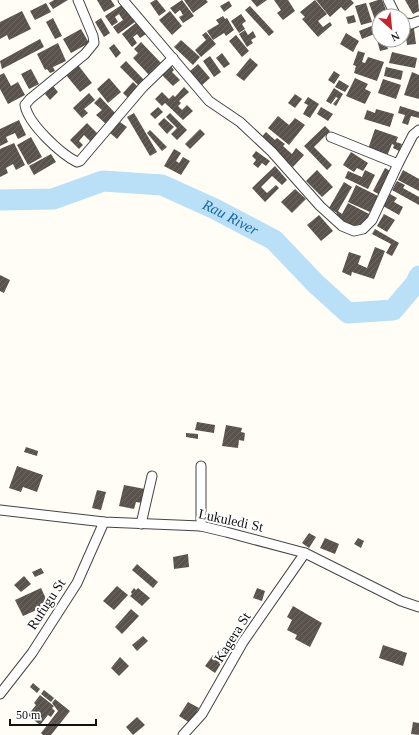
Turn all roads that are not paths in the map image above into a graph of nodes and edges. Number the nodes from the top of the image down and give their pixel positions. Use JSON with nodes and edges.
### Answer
{"nodes":[{"id":1,"x":78,"y":0,"type":"edge"},
{"id":2,"x":123,"y":0,"type":"edge"},
{"id":3,"x":173,"y":58,"type":"junction"},
{"id":4,"x":419,"y":130,"type":"edge"},
{"id":5,"x":331,"y":137,"type":"dead end"},
{"id":6,"x":398,"y":164,"type":"junction"},
{"id":7,"x":201,"y":466,"type":"dead end"},
{"id":8,"x":152,"y":476,"type":"dead end"},
{"id":9,"x":0,"y":510,"type":"edge"},
{"id":10,"x":104,"y":522,"type":"junction"},
{"id":11,"x":142,"y":524,"type":"junction"},
{"id":12,"x":201,"y":526,"type":"junction"},
{"id":13,"x":305,"y":553,"type":"junction"},
{"id":14,"x":419,"y":607,"type":"edge"},
{"id":15,"x":0,"y":694,"type":"edge"},
{"id":16,"x":183,"y":735,"type":"edge"}],
"edges":[{"from":1,"to":3,"type":"street"},
{"from":2,"to":3,"type":"street"},
{"from":3,"to":6,"type":"street"},
{"from":4,"to":6,"type":"street"},
{"from":5,"to":6,"type":"street"},
{"from":7,"to":12,"type":"street"},
{"from":8,"to":11,"type":"street"},
{"from":9,"to":10,"type":"street","name":"Lukuledi St"},
{"from":10,"to":11,"type":"street","name":"Lukuledi St"},
{"from":10,"to":15,"type":"street","name":"Rufugu St"},
{"from":11,"to":12,"type":"street","name":"Lukuledi St"},
{"from":12,"to":13,"type":"street","name":"Lukuledi St"},
{"from":13,"to":14,"type":"street","name":"Lukuledi St"},
{"from":13,"to":16,"type":"street","name":"Kagera St"}]}
